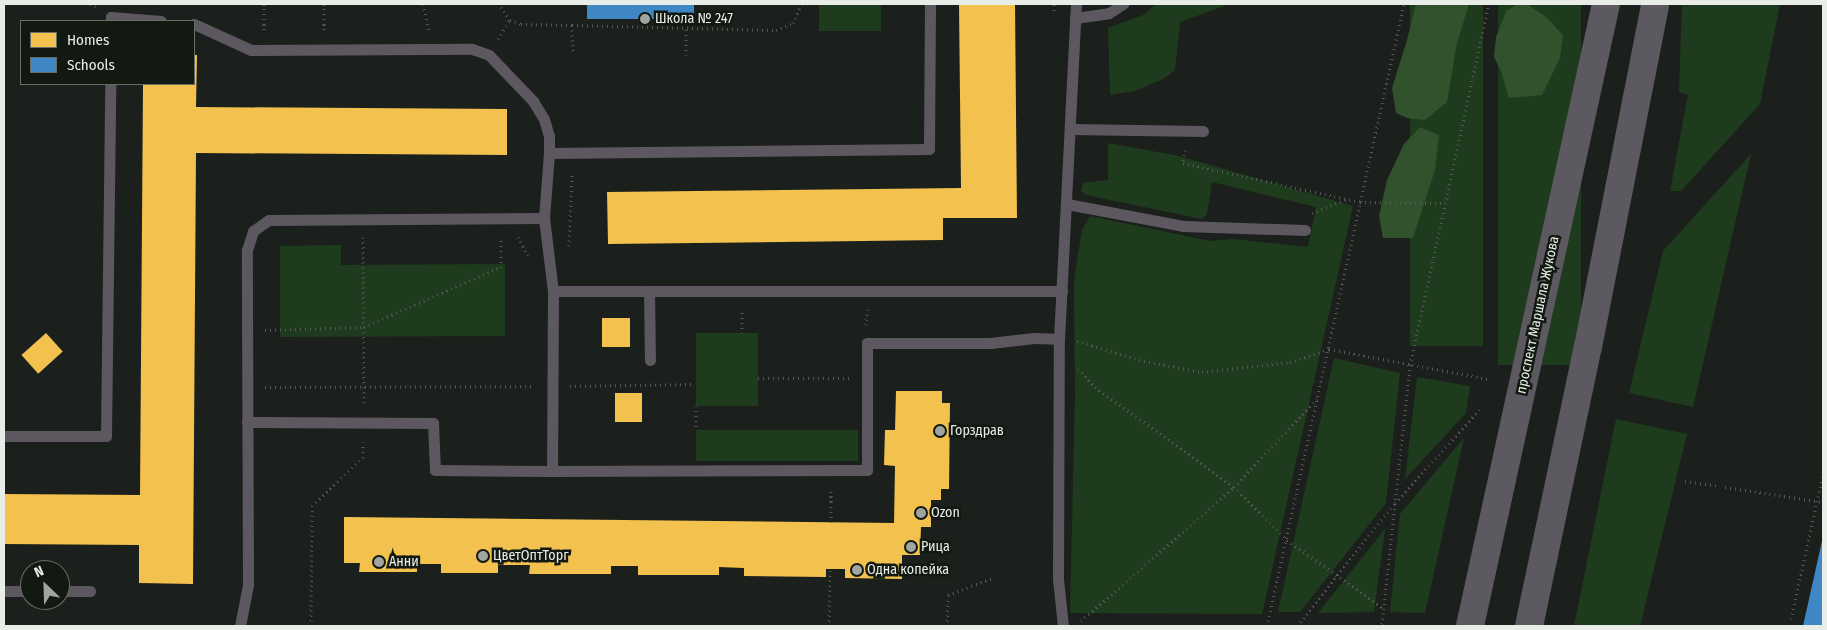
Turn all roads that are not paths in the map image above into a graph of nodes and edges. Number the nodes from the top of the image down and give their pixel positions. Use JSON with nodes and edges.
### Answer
{"nodes":[{"id":1,"x":930,"y":4,"type":"edge"},
{"id":2,"x":1076,"y":4,"type":"edge"},
{"id":3,"x":1123,"y":4,"type":"edge"},
{"id":4,"x":1606,"y":4,"type":"edge"},
{"id":5,"x":1655,"y":4,"type":"edge"},
{"id":6,"x":1075,"y":18,"type":"junction"},
{"id":7,"x":111,"y":20,"type":"edge"},
{"id":8,"x":148,"y":20,"type":"edge"},
{"id":9,"x":195,"y":24,"type":"edge"},
{"id":10,"x":110,"y":85,"type":"edge"},
{"id":11,"x":1070,"y":129,"type":"junction"},
{"id":12,"x":1203,"y":132,"type":"dead end"},
{"id":13,"x":549,"y":153,"type":"junction"},
{"id":14,"x":1067,"y":204,"type":"junction"},
{"id":15,"x":544,"y":218,"type":"junction"},
{"id":16,"x":1305,"y":230,"type":"road end"},
{"id":17,"x":553,"y":291,"type":"junction"},
{"id":18,"x":649,"y":291,"type":"junction"},
{"id":19,"x":1062,"y":291,"type":"junction"},
{"id":20,"x":1059,"y":339,"type":"junction"},
{"id":21,"x":650,"y":360,"type":"dead end"},
{"id":22,"x":247,"y":422,"type":"junction"},
{"id":23,"x":4,"y":436,"type":"edge"},
{"id":24,"x":552,"y":471,"type":"junction"},
{"id":25,"x":4,"y":591,"type":"edge"},
{"id":26,"x":20,"y":591,"type":"edge"},
{"id":27,"x":70,"y":591,"type":"edge"},
{"id":28,"x":90,"y":591,"type":"dead end"},
{"id":29,"x":240,"y":626,"type":"edge"},
{"id":30,"x":1062,"y":626,"type":"edge"},
{"id":31,"x":1470,"y":626,"type":"edge"},
{"id":32,"x":1529,"y":626,"type":"edge"}],
"edges":[{"from":1,"to":13,"type":"lane"},
{"from":2,"to":6,"type":"lane"},
{"from":3,"to":6,"type":"lane"},
{"from":4,"to":31,"type":"main road","name":"проспект Маршала Жукова"},
{"from":5,"to":32,"type":"main road"},
{"from":6,"to":11,"type":"lane"},
{"from":7,"to":8,"type":"lane"},
{"from":9,"to":13,"type":"lane"},
{"from":10,"to":23,"type":"lane"},
{"from":11,"to":12,"type":"lane"},
{"from":11,"to":14,"type":"lane"},
{"from":13,"to":15,"type":"lane"},
{"from":14,"to":16,"type":"lane"},
{"from":14,"to":19,"type":"lane"},
{"from":15,"to":17,"type":"lane"},
{"from":15,"to":22,"type":"lane"},
{"from":17,"to":18,"type":"lane"},
{"from":17,"to":24,"type":"lane"},
{"from":18,"to":19,"type":"lane"},
{"from":18,"to":21,"type":"lane"},
{"from":19,"to":20,"type":"lane"},
{"from":20,"to":24,"type":"lane"},
{"from":20,"to":30,"type":"lane"},
{"from":22,"to":24,"type":"lane"},
{"from":22,"to":29,"type":"lane"},
{"from":25,"to":26,"type":"lane"},
{"from":27,"to":28,"type":"lane"}]}
